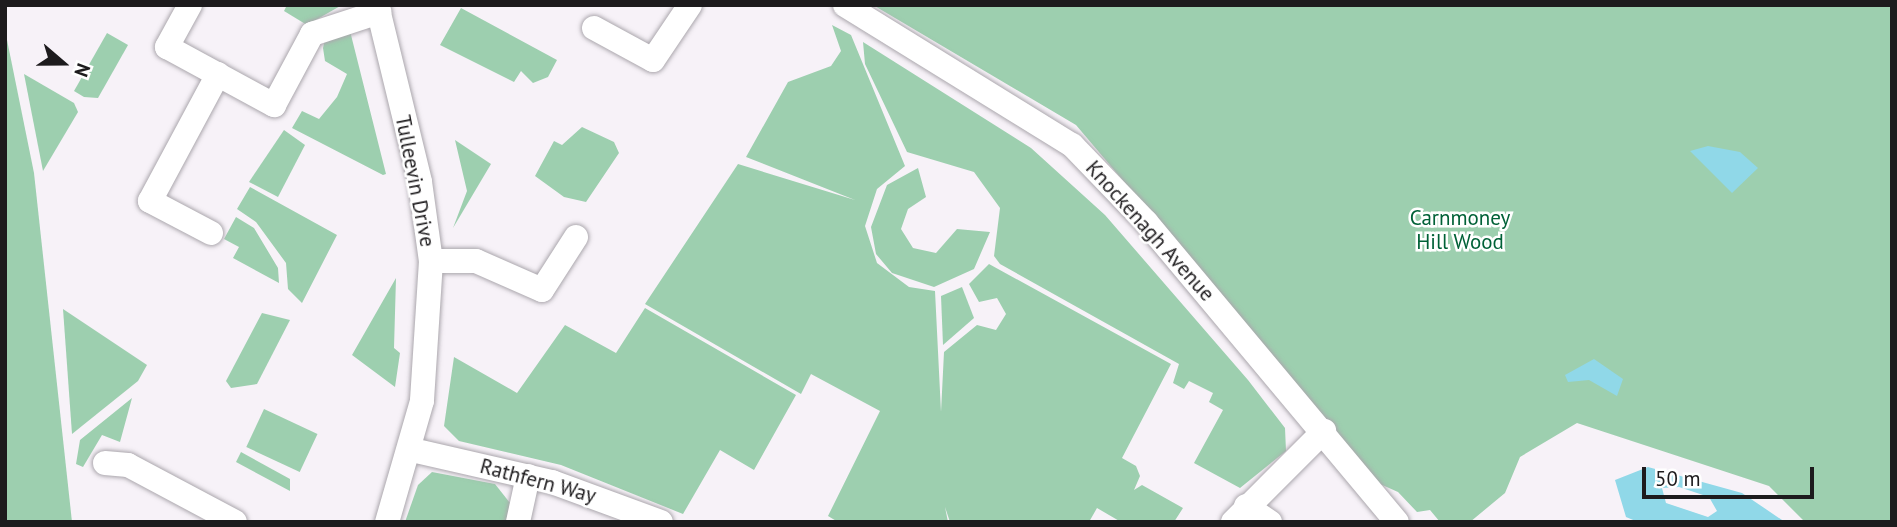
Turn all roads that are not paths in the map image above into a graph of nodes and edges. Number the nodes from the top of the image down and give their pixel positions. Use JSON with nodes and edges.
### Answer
{"nodes":[{"id":1,"x":190,"y":5,"type":"edge"},
{"id":2,"x":690,"y":5,"type":"edge"},
{"id":3,"x":845,"y":5,"type":"edge"},
{"id":4,"x":378,"y":9,"type":"edge"},
{"id":5,"x":594,"y":28,"type":"dead end"},
{"id":6,"x":218,"y":74,"type":"junction"},
{"id":7,"x":211,"y":233,"type":"dead end"},
{"id":8,"x":576,"y":237,"type":"dead end"},
{"id":9,"x":431,"y":261,"type":"junction"},
{"id":10,"x":1324,"y":430,"type":"junction"},
{"id":11,"x":412,"y":450,"type":"junction"},
{"id":12,"x":106,"y":463,"type":"dead end"},
{"id":13,"x":528,"y":476,"type":"junction"},
{"id":14,"x":1239,"y":514,"type":"edge"},
{"id":15,"x":236,"y":522,"type":"edge"},
{"id":16,"x":387,"y":522,"type":"edge"},
{"id":17,"x":517,"y":522,"type":"edge"},
{"id":18,"x":661,"y":522,"type":"edge"},
{"id":19,"x":1270,"y":522,"type":"edge"},
{"id":20,"x":1397,"y":522,"type":"edge"}],
"edges":[{"from":1,"to":6,"type":"street"},
{"from":2,"to":5,"type":"street"},
{"from":3,"to":10,"type":"street","name":"Knockenagh Avenue"},
{"from":4,"to":6,"type":"street"},
{"from":4,"to":9,"type":"street","name":"Tulleevin Drive"},
{"from":6,"to":7,"type":"street"},
{"from":8,"to":9,"type":"street"},
{"from":9,"to":11,"type":"street","name":"Tulleevin Drive"},
{"from":10,"to":14,"type":"street"},
{"from":10,"to":20,"type":"street","name":"Knockenagh Avenue"},
{"from":11,"to":13,"type":"street","name":"Rathfern Way"},
{"from":11,"to":16,"type":"street","name":"Tulleevin Drive"},
{"from":12,"to":15,"type":"street"},
{"from":13,"to":17,"type":"street"},
{"from":13,"to":18,"type":"street","name":"Rathfern Way"},
{"from":14,"to":19,"type":"street"}]}
